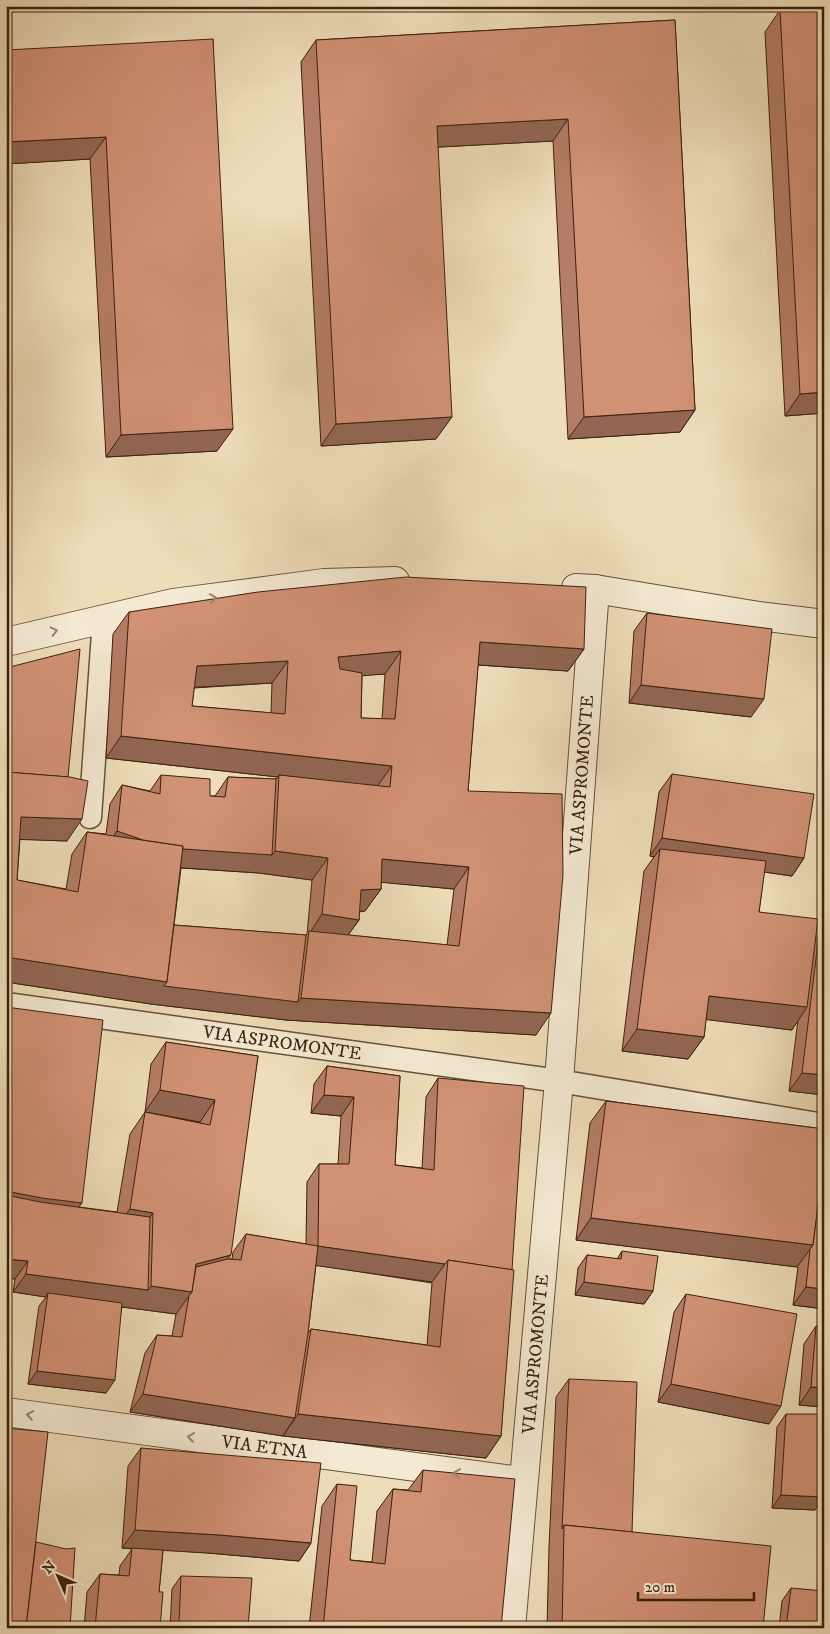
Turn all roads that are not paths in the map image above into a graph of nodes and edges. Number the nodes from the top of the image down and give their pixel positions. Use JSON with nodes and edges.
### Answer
{"nodes":[{"id":1,"x":423,"y":580,"type":"edge"},
{"id":2,"x":547,"y":586,"type":"edge"},
{"id":3,"x":595,"y":589,"type":"junction"},
{"id":4,"x":104,"y":619,"type":"junction"},
{"id":5,"x":824,"y":624,"type":"edge"},
{"id":6,"x":6,"y":642,"type":"edge"},
{"id":7,"x":90,"y":817,"type":"dead end"},
{"id":8,"x":6,"y":1004,"type":"edge"},
{"id":9,"x":559,"y":1082,"type":"junction"},
{"id":10,"x":824,"y":1125,"type":"edge"},
{"id":11,"x":6,"y":1412,"type":"edge"},
{"id":12,"x":523,"y":1482,"type":"junction"},
{"id":13,"x":511,"y":1628,"type":"edge"}],
"edges":[{"from":4,"to":1,"type":"street","one_way":true},
{"from":2,"to":3,"type":"street"},
{"from":3,"to":5,"type":"street"},
{"from":3,"to":9,"type":"street","name":"VIA ASPROMONTE"},
{"from":6,"to":4,"type":"street","one_way":true},
{"from":4,"to":7,"type":"lane"},
{"from":8,"to":9,"type":"lane","name":"VIA ASPROMONTE"},
{"from":9,"to":10,"type":"lane","name":"VIA ASPROMONTE"},
{"from":9,"to":12,"type":"street","name":"VIA ASPROMONTE"},
{"from":12,"to":11,"type":"street","name":"VIA ETNA","one_way":true},
{"from":12,"to":13,"type":"street","name":"VIA ASPROMONTE"}]}
